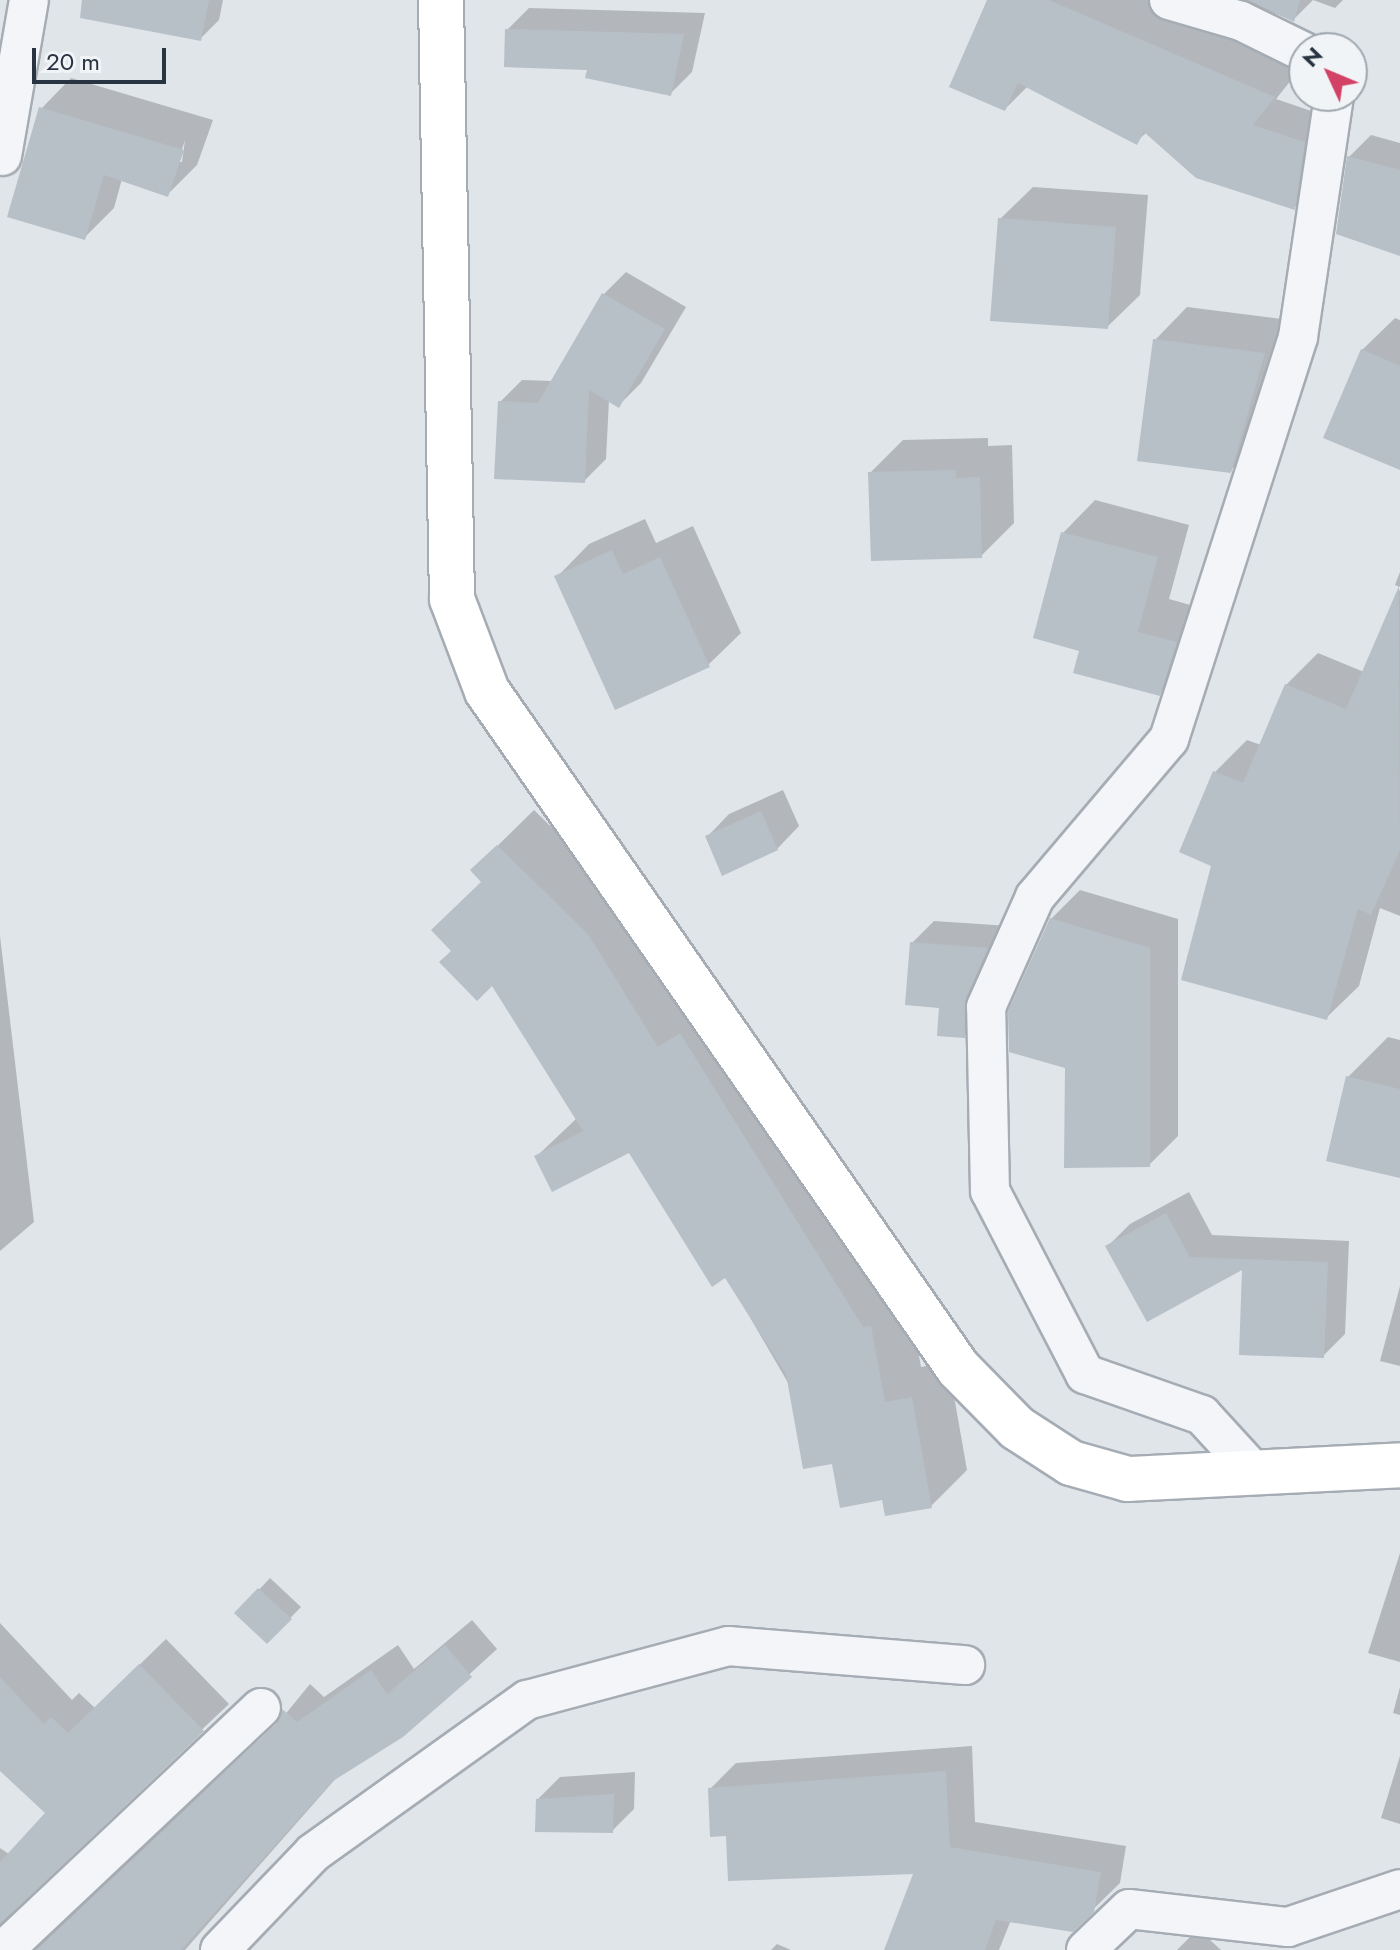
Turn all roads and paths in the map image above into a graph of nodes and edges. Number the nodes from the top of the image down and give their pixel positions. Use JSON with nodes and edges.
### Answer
{"nodes":[{"id":1,"x":29,"y":0,"type":"edge"},
{"id":2,"x":441,"y":0,"type":"edge"},
{"id":3,"x":1169,"y":0,"type":"edge"},
{"id":4,"x":1288,"y":44,"type":"edge"},
{"id":5,"x":1331,"y":112,"type":"edge"},
{"id":6,"x":2,"y":156,"type":"dead end"},
{"id":7,"x":1400,"y":1465,"type":"edge"},
{"id":8,"x":1256,"y":1474,"type":"junction"},
{"id":9,"x":965,"y":1665,"type":"dead end"},
{"id":10,"x":261,"y":1708,"type":"dead end"},
{"id":11,"x":1400,"y":1889,"type":"edge"},
{"id":12,"x":4,"y":1950,"type":"edge"},
{"id":13,"x":220,"y":1950,"type":"edge"},
{"id":14,"x":1086,"y":1950,"type":"edge"}],
"edges":[{"from":1,"to":6,"type":"street"},
{"from":2,"to":8,"type":"main road"},
{"from":3,"to":4,"type":"street"},
{"from":5,"to":8,"type":"street"},
{"from":7,"to":8,"type":"main road"},
{"from":9,"to":13,"type":"street"},
{"from":10,"to":12,"type":"street"},
{"from":11,"to":14,"type":"street"}]}
